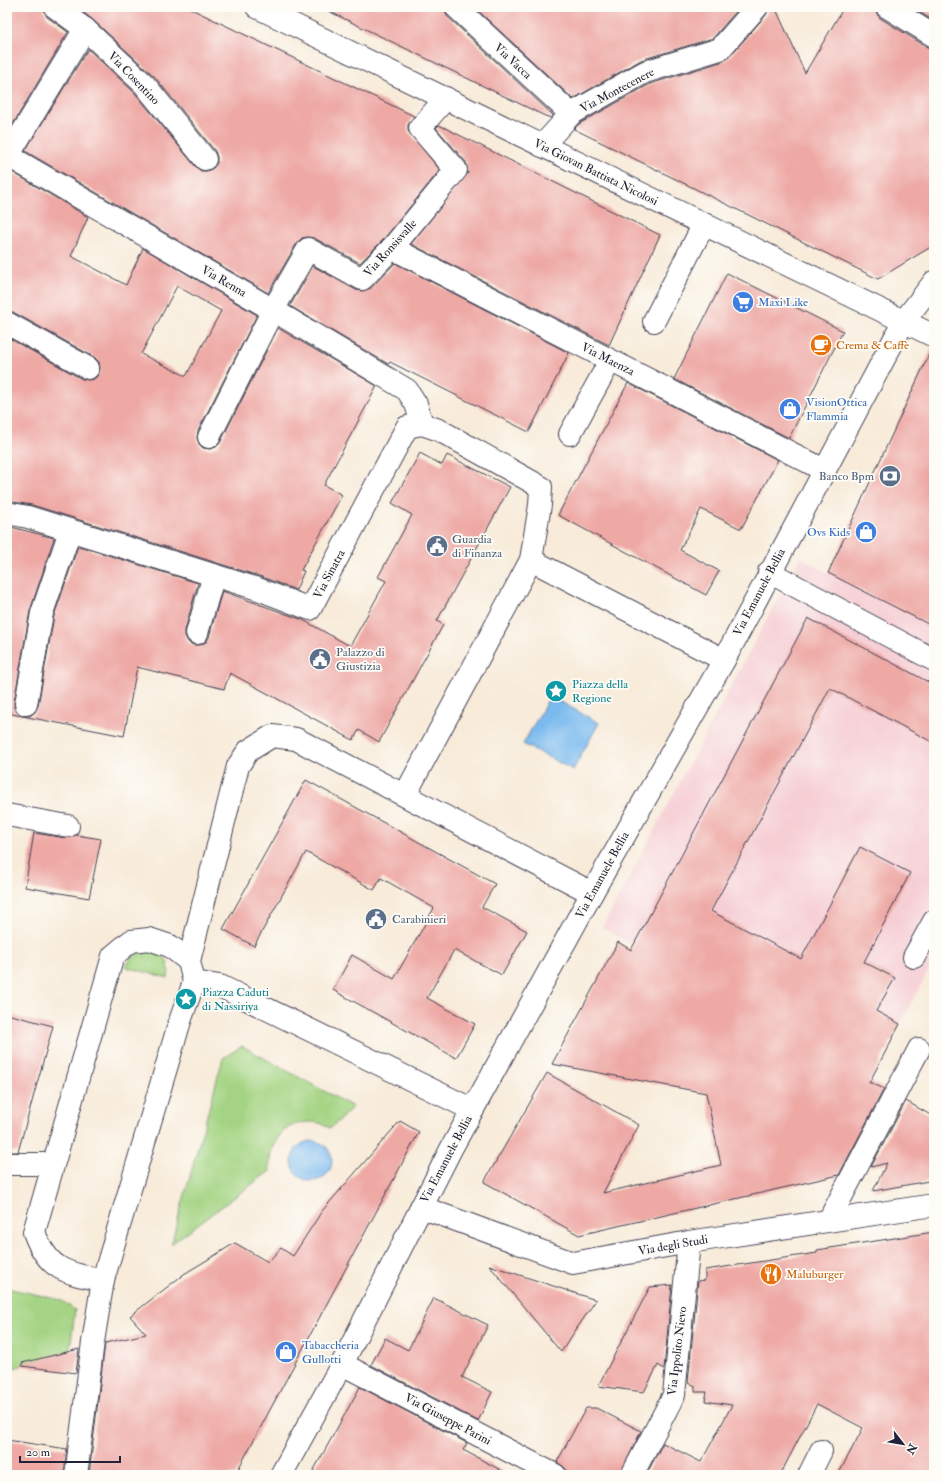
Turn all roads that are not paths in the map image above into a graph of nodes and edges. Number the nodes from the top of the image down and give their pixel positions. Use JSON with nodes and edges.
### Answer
{"nodes":[{"id":1,"x":54,"y":7,"type":"edge"},
{"id":2,"x":257,"y":7,"type":"edge"},
{"id":3,"x":456,"y":7,"type":"edge"},
{"id":4,"x":757,"y":7,"type":"edge"},
{"id":5,"x":887,"y":7,"type":"edge"},
{"id":6,"x":85,"y":29,"type":"junction"},
{"id":7,"x":934,"y":36,"type":"edge"},
{"id":8,"x":446,"y":98,"type":"junction"},
{"id":9,"x":571,"y":114,"type":"junction"},
{"id":10,"x":542,"y":146,"type":"junction"},
{"id":11,"x":7,"y":156,"type":"edge"},
{"id":12,"x":205,"y":159,"type":"dead end"},
{"id":13,"x":704,"y":224,"type":"junction"},
{"id":14,"x":392,"y":248,"type":"junction"},
{"id":15,"x":934,"y":282,"type":"edge"},
{"id":16,"x":273,"y":310,"type":"junction"},
{"id":17,"x":654,"y":321,"type":"dead end"},
{"id":18,"x":904,"y":321,"type":"junction"},
{"id":19,"x":7,"y":323,"type":"edge"},
{"id":20,"x":934,"y":336,"type":"edge"},
{"id":21,"x":610,"y":361,"type":"junction"},
{"id":22,"x":88,"y":368,"type":"dead end"},
{"id":23,"x":422,"y":424,"type":"junction"},
{"id":24,"x":570,"y":434,"type":"dead end"},
{"id":25,"x":209,"y":437,"type":"dead end"},
{"id":26,"x":824,"y":470,"type":"junction"},
{"id":27,"x":7,"y":513,"type":"edge"},
{"id":28,"x":70,"y":531,"type":"junction"},
{"id":29,"x":530,"y":560,"type":"junction"},
{"id":30,"x":769,"y":572,"type":"junction"},
{"id":31,"x":214,"y":575,"type":"junction"},
{"id":32,"x":197,"y":633,"type":"dead end"},
{"id":33,"x":724,"y":660,"type":"junction"},
{"id":34,"x":934,"y":660,"type":"edge"},
{"id":35,"x":26,"y":704,"type":"dead end"},
{"id":36,"x":405,"y":795,"type":"junction"},
{"id":37,"x":7,"y":815,"type":"edge"},
{"id":38,"x":68,"y":826,"type":"dead end"},
{"id":39,"x":592,"y":893,"type":"junction"},
{"id":40,"x":934,"y":921,"type":"edge"},
{"id":41,"x":914,"y":957,"type":"dead end"},
{"id":42,"x":191,"y":972,"type":"junction"},
{"id":43,"x":919,"y":1049,"type":"dead end"},
{"id":44,"x":473,"y":1110,"type":"junction"},
{"id":45,"x":11,"y":1164,"type":"edge"},
{"id":46,"x":53,"y":1164,"type":"junction"},
{"id":47,"x":934,"y":1205,"type":"edge"},
{"id":48,"x":421,"y":1207,"type":"junction"},
{"id":49,"x":829,"y":1220,"type":"junction"},
{"id":50,"x":689,"y":1242,"type":"junction"},
{"id":51,"x":103,"y":1280,"type":"junction"},
{"id":52,"x":342,"y":1364,"type":"junction"},
{"id":53,"x":822,"y":1451,"type":"dead end"},
{"id":54,"x":76,"y":1475,"type":"edge"},
{"id":55,"x":281,"y":1475,"type":"edge"},
{"id":56,"x":554,"y":1475,"type":"edge"},
{"id":57,"x":632,"y":1475,"type":"edge"},
{"id":58,"x":809,"y":1475,"type":"edge"}],
"edges":[{"from":1,"to":6,"type":"street","name":"Via Cosentino"},
{"from":2,"to":8,"type":"street","name":"Via Giovan Battista Nicolosi"},
{"from":3,"to":9,"type":"street","name":"Via Vacca"},
{"from":4,"to":9,"type":"street","name":"Via Montecenere"},
{"from":5,"to":7,"type":"street"},
{"from":6,"to":11,"type":"street"},
{"from":6,"to":12,"type":"street","name":"Via Cosentino"},
{"from":8,"to":10,"type":"street","name":"Via Giovan Battista Nicolosi"},
{"from":8,"to":14,"type":"street","name":"Via Ronsisvalle"},
{"from":9,"to":10,"type":"street","name":"Via Montecenere"},
{"from":10,"to":13,"type":"street","name":"Via Giovan Battista Nicolosi"},
{"from":11,"to":16,"type":"street","name":"Via Renna"},
{"from":13,"to":17,"type":"street"},
{"from":13,"to":18,"type":"street","name":"Via Giovan Battista Nicolosi"},
{"from":14,"to":16,"type":"street","name":"Via Ronsisvalle"},
{"from":14,"to":21,"type":"street","name":"Via Maenza"},
{"from":15,"to":18,"type":"street","name":"Via Emanuele Bellia"},
{"from":16,"to":23,"type":"street","name":"Via Renna"},
{"from":16,"to":25,"type":"street","name":"Via Ronsisvalle"},
{"from":18,"to":20,"type":"street","name":"Via Giovan Battista Nicolosi"},
{"from":18,"to":26,"type":"street","name":"Via Emanuele Bellia"},
{"from":19,"to":22,"type":"street"},
{"from":21,"to":24,"type":"street"},
{"from":21,"to":26,"type":"street","name":"Via Maenza"},
{"from":23,"to":29,"type":"street"},
{"from":23,"to":31,"type":"street","name":"Via Sinatra"},
{"from":26,"to":30,"type":"street","name":"Via Emanuele Bellia"},
{"from":27,"to":28,"type":"street","name":"Via Sinatra"},
{"from":28,"to":31,"type":"street","name":"Via Sinatra"},
{"from":28,"to":35,"type":"street"},
{"from":29,"to":33,"type":"street"},
{"from":29,"to":36,"type":"street"},
{"from":30,"to":33,"type":"street","name":"Via Emanuele Bellia"},
{"from":30,"to":34,"type":"street"},
{"from":31,"to":32,"type":"street"},
{"from":33,"to":39,"type":"street","name":"Via Emanuele Bellia"},
{"from":36,"to":39,"type":"street"},
{"from":36,"to":42,"type":"street"},
{"from":37,"to":38,"type":"street"},
{"from":39,"to":44,"type":"street","name":"Via Emanuele Bellia"},
{"from":40,"to":41,"type":"street"},
{"from":42,"to":44,"type":"street"},
{"from":42,"to":46,"type":"street"},
{"from":42,"to":51,"type":"street"},
{"from":43,"to":49,"type":"street"},
{"from":44,"to":48,"type":"street","name":"Via Emanuele Bellia"},
{"from":45,"to":46,"type":"street"},
{"from":46,"to":51,"type":"street"},
{"from":47,"to":49,"type":"street","name":"Via degli Studi"},
{"from":48,"to":50,"type":"street","name":"Via degli Studi"},
{"from":48,"to":52,"type":"street","name":"Via Emanuele Bellia"},
{"from":49,"to":50,"type":"street","name":"Via degli Studi"},
{"from":50,"to":57,"type":"street","name":"Via Ippolito Nievo"},
{"from":51,"to":54,"type":"street"},
{"from":52,"to":55,"type":"street","name":"Via Emanuele Bellia"},
{"from":52,"to":56,"type":"street","name":"Via Giuseppe Parini"},
{"from":53,"to":58,"type":"street"}]}
